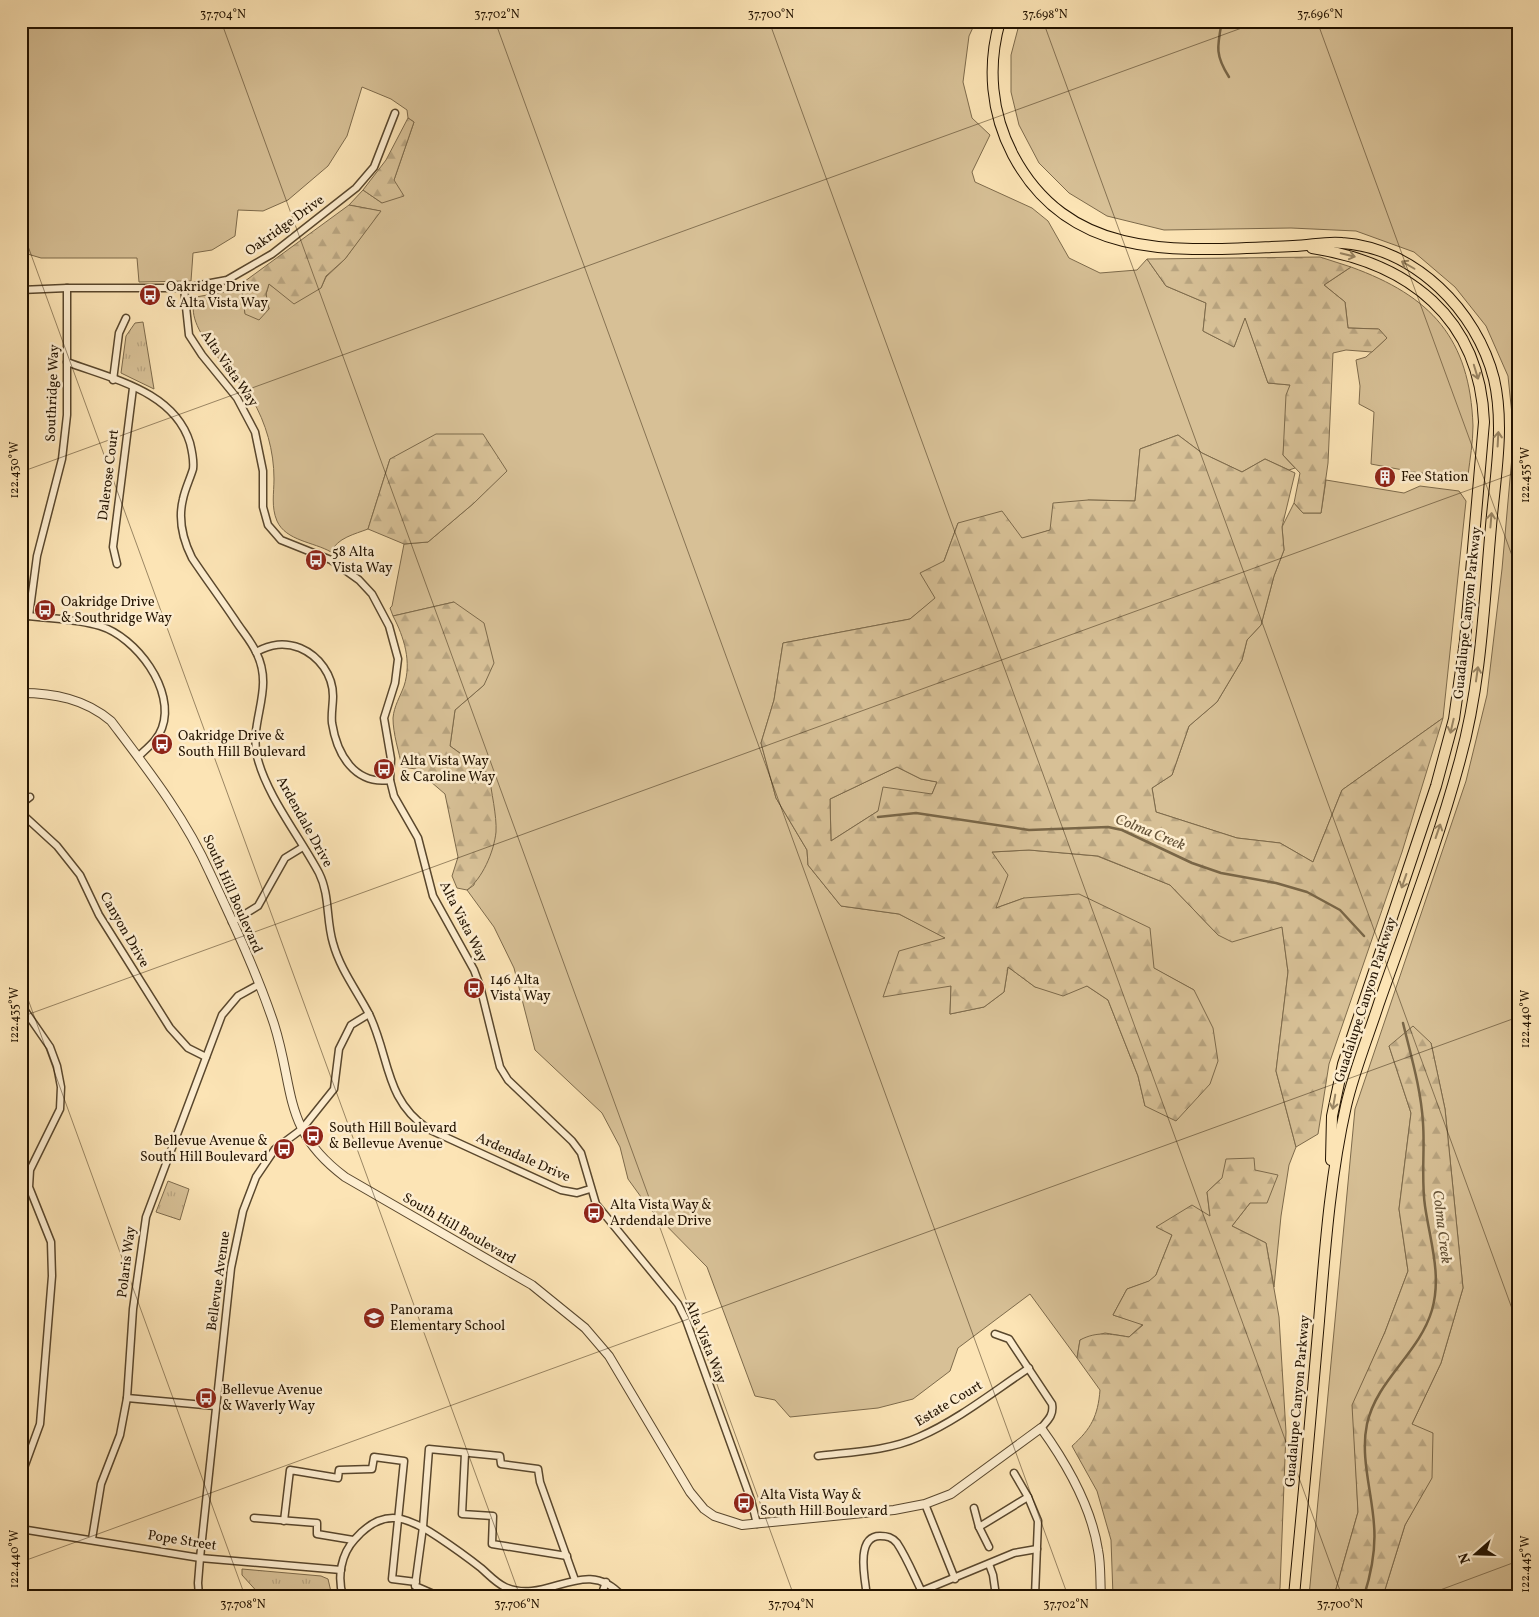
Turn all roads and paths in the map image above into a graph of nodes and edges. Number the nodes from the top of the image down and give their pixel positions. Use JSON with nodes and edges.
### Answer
{"nodes":[{"id":1,"x":1000,"y":21,"type":"edge"},
{"id":2,"x":395,"y":113,"type":"dead end"},
{"id":3,"x":1300,"y":246,"type":"junction"},
{"id":4,"x":67,"y":288,"type":"junction"},
{"id":5,"x":184,"y":288,"type":"junction"},
{"id":6,"x":21,"y":290,"type":"edge"},
{"id":7,"x":126,"y":318,"type":"dead end"},
{"id":8,"x":67,"y":362,"type":"junction"},
{"id":9,"x":113,"y":380,"type":"junction"},
{"id":10,"x":133,"y":388,"type":"junction"},
{"id":11,"x":117,"y":564,"type":"dead end"},
{"id":12,"x":21,"y":616,"type":"edge"},
{"id":13,"x":29,"y":616,"type":"junction"},
{"id":14,"x":256,"y":652,"type":"junction"},
{"id":15,"x":21,"y":693,"type":"edge"},
{"id":16,"x":138,"y":757,"type":"junction"},
{"id":17,"x":390,"y":780,"type":"junction"},
{"id":18,"x":30,"y":797,"type":"dead end"},
{"id":19,"x":21,"y":804,"type":"edge"},
{"id":20,"x":21,"y":813,"type":"edge"},
{"id":21,"x":303,"y":847,"type":"junction"},
{"id":22,"x":232,"y":922,"type":"junction"},
{"id":23,"x":258,"y":986,"type":"junction"},
{"id":24,"x":21,"y":1005,"type":"edge"},
{"id":25,"x":369,"y":1014,"type":"junction"},
{"id":26,"x":21,"y":1018,"type":"edge"},
{"id":27,"x":31,"y":1019,"type":"junction"},
{"id":28,"x":206,"y":1056,"type":"junction"},
{"id":29,"x":302,"y":1129,"type":"junction"},
{"id":30,"x":1332,"y":1179,"type":"junction"},
{"id":31,"x":590,"y":1190,"type":"junction"},
{"id":32,"x":995,"y":1334,"type":"dead end"},
{"id":33,"x":1028,"y":1368,"type":"junction"},
{"id":34,"x":127,"y":1398,"type":"junction"},
{"id":35,"x":215,"y":1406,"type":"junction"},
{"id":36,"x":1041,"y":1428,"type":"junction"},
{"id":37,"x":465,"y":1453,"type":"junction"},
{"id":38,"x":818,"y":1456,"type":"dead end"},
{"id":39,"x":1014,"y":1473,"type":"dead end"},
{"id":40,"x":21,"y":1476,"type":"edge"},
{"id":41,"x":1028,"y":1497,"type":"junction"},
{"id":42,"x":925,"y":1504,"type":"junction"},
{"id":43,"x":974,"y":1508,"type":"dead end"},
{"id":44,"x":398,"y":1517,"type":"junction"},
{"id":45,"x":254,"y":1518,"type":"dead end"},
{"id":46,"x":284,"y":1521,"type":"junction"},
{"id":47,"x":757,"y":1524,"type":"junction"},
{"id":48,"x":423,"y":1527,"type":"junction"},
{"id":49,"x":979,"y":1527,"type":"junction"},
{"id":50,"x":21,"y":1529,"type":"edge"},
{"id":51,"x":92,"y":1539,"type":"junction"},
{"id":52,"x":353,"y":1540,"type":"junction"},
{"id":53,"x":989,"y":1547,"type":"dead end"},
{"id":54,"x":1037,"y":1549,"type":"junction"},
{"id":55,"x":567,"y":1556,"type":"junction"},
{"id":56,"x":200,"y":1558,"type":"junction"},
{"id":57,"x":988,"y":1564,"type":"junction"},
{"id":58,"x":341,"y":1570,"type":"junction"},
{"id":59,"x":955,"y":1579,"type":"junction"},
{"id":60,"x":575,"y":1580,"type":"junction"},
{"id":61,"x":416,"y":1582,"type":"junction"},
{"id":62,"x":606,"y":1582,"type":"junction"},
{"id":63,"x":922,"y":1592,"type":"junction"},
{"id":64,"x":200,"y":1596,"type":"edge"},
{"id":65,"x":343,"y":1596,"type":"edge"},
{"id":66,"x":438,"y":1596,"type":"edge"},
{"id":67,"x":601,"y":1596,"type":"edge"},
{"id":68,"x":622,"y":1596,"type":"edge"},
{"id":69,"x":867,"y":1596,"type":"edge"},
{"id":70,"x":910,"y":1596,"type":"edge"},
{"id":71,"x":996,"y":1596,"type":"edge"},
{"id":72,"x":1035,"y":1596,"type":"edge"},
{"id":73,"x":1101,"y":1596,"type":"edge"},
{"id":74,"x":1294,"y":1596,"type":"edge"}],
"edges":[{"from":1,"to":3,"type":"main road","name":"Guadalupe Canyon Parkway"},
{"from":2,"to":5,"type":"street","name":"Oakridge Drive"},
{"from":3,"to":30,"type":"main road","name":"Guadalupe Canyon Parkway","one_way":true},
{"from":30,"to":3,"type":"main road","name":"Guadalupe Canyon Parkway","one_way":true},
{"from":4,"to":5,"type":"street","name":"Oakridge Drive"},
{"from":4,"to":6,"type":"street","name":"Oakridge Drive"},
{"from":4,"to":8,"type":"street","name":"Southridge Way"},
{"from":5,"to":17,"type":"street","name":"Alta Vista Way"},
{"from":7,"to":9,"type":"street"},
{"from":8,"to":9,"type":"street","name":"Ardendale Drive"},
{"from":8,"to":13,"type":"street","name":"Southridge Way"},
{"from":9,"to":10,"type":"street","name":"Ardendale Drive"},
{"from":10,"to":11,"type":"street","name":"Dalerose Court"},
{"from":10,"to":14,"type":"street","name":"Ardendale Drive"},
{"from":12,"to":13,"type":"street"},
{"from":13,"to":16,"type":"street"},
{"from":14,"to":17,"type":"street"},
{"from":14,"to":21,"type":"street","name":"Ardendale Drive"},
{"from":15,"to":16,"type":"street","name":"South Hill Boulevard"},
{"from":16,"to":22,"type":"street","name":"South Hill Boulevard"},
{"from":17,"to":31,"type":"street","name":"Alta Vista Way"},
{"from":18,"to":19,"type":"street"},
{"from":20,"to":28,"type":"street","name":"Canyon Drive"},
{"from":21,"to":22,"type":"street"},
{"from":21,"to":25,"type":"street","name":"Ardendale Drive"},
{"from":22,"to":23,"type":"street","name":"South Hill Boulevard"},
{"from":23,"to":28,"type":"street","name":"Polaris Way"},
{"from":23,"to":29,"type":"street","name":"South Hill Boulevard"},
{"from":24,"to":27,"type":"street"},
{"from":25,"to":29,"type":"street","name":"Bellevue Avenue"},
{"from":25,"to":31,"type":"street","name":"Ardendale Drive"},
{"from":26,"to":27,"type":"street"},
{"from":27,"to":40,"type":"street"},
{"from":28,"to":34,"type":"street","name":"Polaris Way"},
{"from":29,"to":35,"type":"street","name":"Bellevue Avenue"},
{"from":29,"to":47,"type":"street","name":"South Hill Boulevard"},
{"from":30,"to":74,"type":"main road","name":"Guadalupe Canyon Parkway"},
{"from":31,"to":47,"type":"street","name":"Alta Vista Way"},
{"from":32,"to":33,"type":"street"},
{"from":33,"to":36,"type":"street"},
{"from":33,"to":38,"type":"street","name":"Estate Court"},
{"from":34,"to":35,"type":"street"},
{"from":34,"to":51,"type":"street","name":"Polaris Way"},
{"from":35,"to":56,"type":"street","name":"Bellevue Avenue"},
{"from":36,"to":42,"type":"street","name":"South Hill Boulevard"},
{"from":36,"to":73,"type":"street"},
{"from":37,"to":48,"type":"street"},
{"from":37,"to":55,"type":"street"},
{"from":37,"to":55,"type":"street"},
{"from":39,"to":41,"type":"street"},
{"from":41,"to":49,"type":"street"},
{"from":41,"to":54,"type":"street"},
{"from":42,"to":47,"type":"street","name":"South Hill Boulevard"},
{"from":42,"to":59,"type":"street"},
{"from":43,"to":49,"type":"street"},
{"from":44,"to":46,"type":"street"},
{"from":44,"to":48,"type":"street"},
{"from":44,"to":52,"type":"street"},
{"from":44,"to":61,"type":"street"},
{"from":45,"to":46,"type":"street"},
{"from":46,"to":52,"type":"street"},
{"from":48,"to":60,"type":"street"},
{"from":48,"to":61,"type":"street"},
{"from":49,"to":53,"type":"street"},
{"from":50,"to":51,"type":"street","name":"Pope Street"},
{"from":51,"to":56,"type":"street","name":"Pope Street"},
{"from":52,"to":58,"type":"street"},
{"from":54,"to":57,"type":"street"},
{"from":54,"to":72,"type":"street"},
{"from":55,"to":60,"type":"street"},
{"from":56,"to":58,"type":"street","name":"Pope Street"},
{"from":56,"to":64,"type":"street","name":"Bellevue Avenue"},
{"from":57,"to":59,"type":"street"},
{"from":57,"to":71,"type":"street"},
{"from":58,"to":65,"type":"street"},
{"from":59,"to":63,"type":"street"},
{"from":60,"to":62,"type":"street"},
{"from":61,"to":66,"type":"street"},
{"from":62,"to":67,"type":"street"},
{"from":62,"to":68,"type":"street"},
{"from":63,"to":69,"type":"street"},
{"from":63,"to":70,"type":"street"}]}
